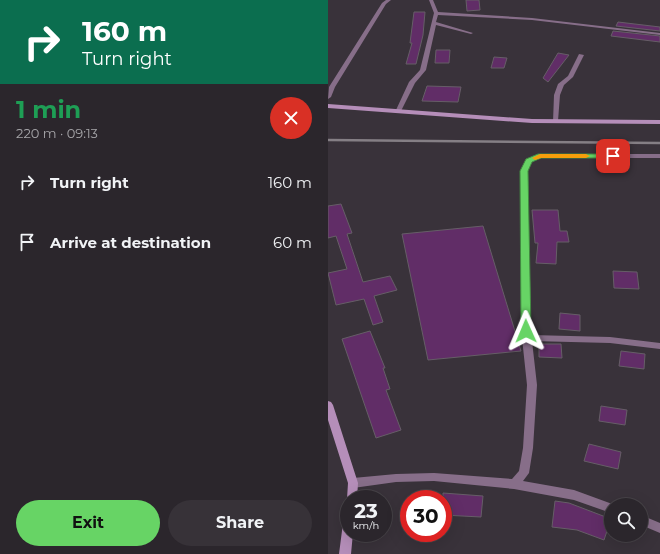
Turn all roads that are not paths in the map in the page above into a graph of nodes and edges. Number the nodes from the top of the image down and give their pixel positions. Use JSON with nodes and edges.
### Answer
{"nodes":[{"id":1,"x":389,"y":0,"type":"edge"},
{"id":2,"x":431,"y":0,"type":"edge"},
{"id":3,"x":436,"y":14,"type":"junction"},
{"id":4,"x":433,"y":23,"type":"junction"},
{"id":5,"x":471,"y":33,"type":"dead end"},
{"id":6,"x":660,"y":34,"type":"edge"},
{"id":7,"x":580,"y":55,"type":"dead end"},
{"id":8,"x":328,"y":97,"type":"edge"},
{"id":9,"x":328,"y":106,"type":"edge"},
{"id":10,"x":399,"y":110,"type":"junction"},
{"id":11,"x":555,"y":121,"type":"junction"},
{"id":12,"x":660,"y":122,"type":"edge"},
{"id":13,"x":660,"y":156,"type":"edge"},
{"id":14,"x":526,"y":338,"type":"junction"},
{"id":15,"x":660,"y":346,"type":"edge"},
{"id":16,"x":328,"y":405,"type":"edge"},
{"id":17,"x":353,"y":483,"type":"junction"},
{"id":18,"x":514,"y":484,"type":"junction"},
{"id":19,"x":353,"y":490,"type":"edge"},
{"id":20,"x":604,"y":506,"type":"edge"},
{"id":21,"x":648,"y":523,"type":"edge"},
{"id":22,"x":660,"y":528,"type":"edge"},
{"id":23,"x":347,"y":542,"type":"edge"},
{"id":24,"x":345,"y":554,"type":"edge"}],
"edges":[{"from":1,"to":8,"type":"street"},
{"from":2,"to":3,"type":"street"},
{"from":3,"to":4,"type":"street"},
{"from":3,"to":6,"type":"street"},
{"from":4,"to":5,"type":"street"},
{"from":4,"to":10,"type":"street"},
{"from":7,"to":11,"type":"street"},
{"from":9,"to":10,"type":"street"},
{"from":10,"to":11,"type":"street"},
{"from":11,"to":12,"type":"street"},
{"from":13,"to":14,"type":"street"},
{"from":14,"to":15,"type":"street"},
{"from":14,"to":18,"type":"street"},
{"from":16,"to":17,"type":"street"},
{"from":17,"to":18,"type":"street"},
{"from":17,"to":19,"type":"street"},
{"from":18,"to":20,"type":"street"},
{"from":21,"to":22,"type":"street"},
{"from":23,"to":24,"type":"street"}]}
